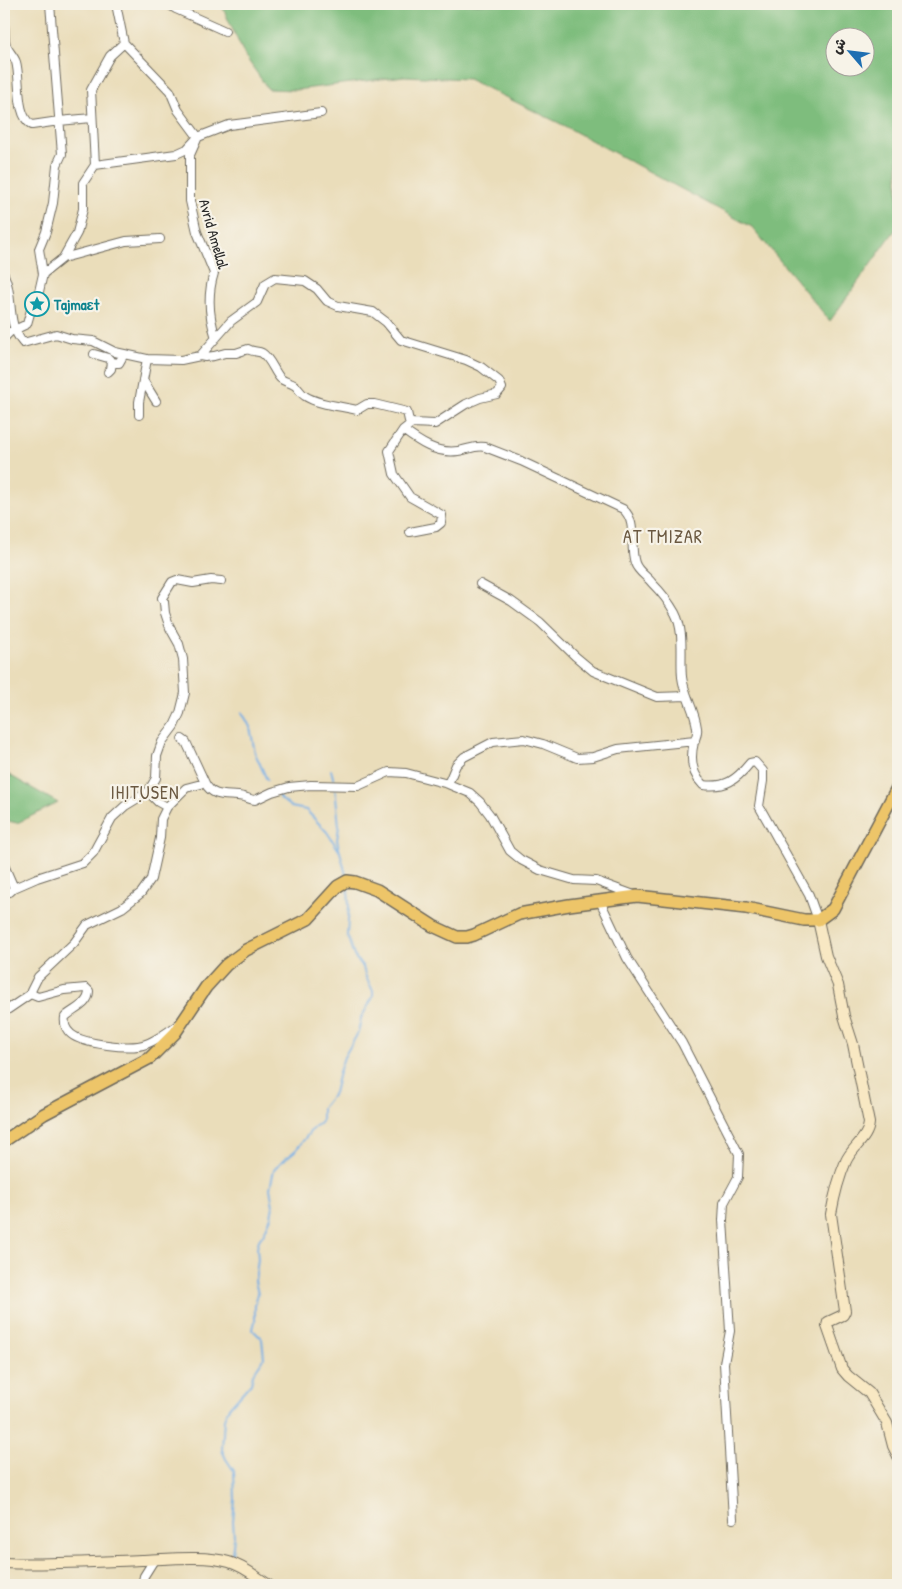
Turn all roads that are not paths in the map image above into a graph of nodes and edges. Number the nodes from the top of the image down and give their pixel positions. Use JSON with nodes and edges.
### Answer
{"nodes":[{"id":1,"x":50,"y":4,"type":"edge"},
{"id":2,"x":116,"y":4,"type":"edge"},
{"id":3,"x":168,"y":4,"type":"edge"},
{"id":4,"x":4,"y":25,"type":"edge"},
{"id":5,"x":225,"y":31,"type":"dead end"},
{"id":6,"x":124,"y":43,"type":"junction"},
{"id":7,"x":321,"y":113,"type":"dead end"},
{"id":8,"x":92,"y":118,"type":"junction"},
{"id":9,"x":59,"y":121,"type":"junction"},
{"id":10,"x":198,"y":137,"type":"junction"},
{"id":11,"x":95,"y":165,"type":"junction"},
{"id":12,"x":160,"y":239,"type":"dead end"},
{"id":13,"x":63,"y":258,"type":"junction"},
{"id":14,"x":43,"y":274,"type":"junction"},
{"id":15,"x":5,"y":282,"type":"edge"},
{"id":16,"x":15,"y":331,"type":"junction"},
{"id":17,"x":4,"y":338,"type":"edge"},
{"id":18,"x":216,"y":338,"type":"junction"},
{"id":19,"x":94,"y":354,"type":"dead end"},
{"id":20,"x":124,"y":354,"type":"junction"},
{"id":21,"x":200,"y":356,"type":"junction"},
{"id":22,"x":147,"y":359,"type":"junction"},
{"id":23,"x":112,"y":362,"type":"junction"},
{"id":24,"x":108,"y":372,"type":"dead end"},
{"id":25,"x":143,"y":380,"type":"junction"},
{"id":26,"x":156,"y":400,"type":"dead end"},
{"id":27,"x":139,"y":415,"type":"dead end"},
{"id":28,"x":412,"y":423,"type":"junction"},
{"id":29,"x":403,"y":430,"type":"junction"},
{"id":30,"x":410,"y":532,"type":"dead end"},
{"id":31,"x":222,"y":581,"type":"dead end"},
{"id":32,"x":480,"y":584,"type":"dead end"},
{"id":33,"x":687,"y":696,"type":"junction"},
{"id":34,"x":182,"y":739,"type":"dead end"},
{"id":35,"x":695,"y":742,"type":"junction"},
{"id":36,"x":205,"y":783,"type":"junction"},
{"id":37,"x":448,"y":784,"type":"junction"},
{"id":38,"x":898,"y":786,"type":"edge"},
{"id":39,"x":148,"y":792,"type":"junction"},
{"id":40,"x":166,"y":807,"type":"junction"},
{"id":41,"x":4,"y":865,"type":"edge"},
{"id":42,"x":14,"y":888,"type":"junction"},
{"id":43,"x":4,"y":892,"type":"edge"},
{"id":44,"x":637,"y":896,"type":"junction"},
{"id":45,"x":600,"y":901,"type":"junction"},
{"id":46,"x":818,"y":920,"type":"junction"},
{"id":47,"x":32,"y":993,"type":"junction"},
{"id":48,"x":4,"y":1012,"type":"edge"},
{"id":49,"x":186,"y":1018,"type":"junction"},
{"id":50,"x":4,"y":1140,"type":"edge"},
{"id":51,"x":898,"y":1456,"type":"edge"},
{"id":52,"x":732,"y":1519,"type":"dead end"},
{"id":53,"x":154,"y":1560,"type":"junction"},
{"id":54,"x":4,"y":1563,"type":"edge"},
{"id":55,"x":142,"y":1585,"type":"edge"},
{"id":56,"x":269,"y":1585,"type":"edge"}],
"edges":[{"from":1,"to":9,"type":"street"},
{"from":2,"to":6,"type":"street"},
{"from":3,"to":5,"type":"street"},
{"from":4,"to":9,"type":"street"},
{"from":6,"to":8,"type":"street"},
{"from":6,"to":10,"type":"street"},
{"from":7,"to":10,"type":"street"},
{"from":8,"to":9,"type":"street"},
{"from":8,"to":11,"type":"street"},
{"from":9,"to":14,"type":"street"},
{"from":10,"to":11,"type":"street"},
{"from":10,"to":18,"type":"street","name":"Avrid Amellal"},
{"from":11,"to":13,"type":"street"},
{"from":12,"to":13,"type":"street"},
{"from":13,"to":14,"type":"street"},
{"from":14,"to":16,"type":"street"},
{"from":15,"to":16,"type":"street"},
{"from":16,"to":17,"type":"street"},
{"from":16,"to":20,"type":"street"},
{"from":18,"to":21,"type":"street"},
{"from":18,"to":28,"type":"street"},
{"from":19,"to":23,"type":"street"},
{"from":20,"to":22,"type":"street"},
{"from":20,"to":23,"type":"street"},
{"from":21,"to":22,"type":"street"},
{"from":21,"to":28,"type":"street"},
{"from":22,"to":25,"type":"street"},
{"from":23,"to":24,"type":"street"},
{"from":25,"to":26,"type":"street"},
{"from":25,"to":27,"type":"street"},
{"from":28,"to":29,"type":"street"},
{"from":29,"to":30,"type":"street"},
{"from":29,"to":33,"type":"street"},
{"from":31,"to":39,"type":"street"},
{"from":32,"to":33,"type":"street"},
{"from":33,"to":35,"type":"street"},
{"from":34,"to":36,"type":"street"},
{"from":35,"to":37,"type":"street"},
{"from":35,"to":46,"type":"street"},
{"from":36,"to":37,"type":"street"},
{"from":36,"to":40,"type":"street"},
{"from":37,"to":44,"type":"street"},
{"from":38,"to":46,"type":"main road"},
{"from":39,"to":40,"type":"street"},
{"from":39,"to":42,"type":"street"},
{"from":40,"to":47,"type":"street"},
{"from":41,"to":42,"type":"street"},
{"from":42,"to":43,"type":"street"},
{"from":44,"to":45,"type":"main road"},
{"from":44,"to":46,"type":"main road"},
{"from":45,"to":49,"type":"main road"},
{"from":45,"to":52,"type":"street"},
{"from":46,"to":51,"type":"street"},
{"from":47,"to":48,"type":"street"},
{"from":47,"to":49,"type":"street"},
{"from":49,"to":50,"type":"main road"},
{"from":53,"to":54,"type":"street"},
{"from":53,"to":55,"type":"street"},
{"from":53,"to":56,"type":"street"}]}
